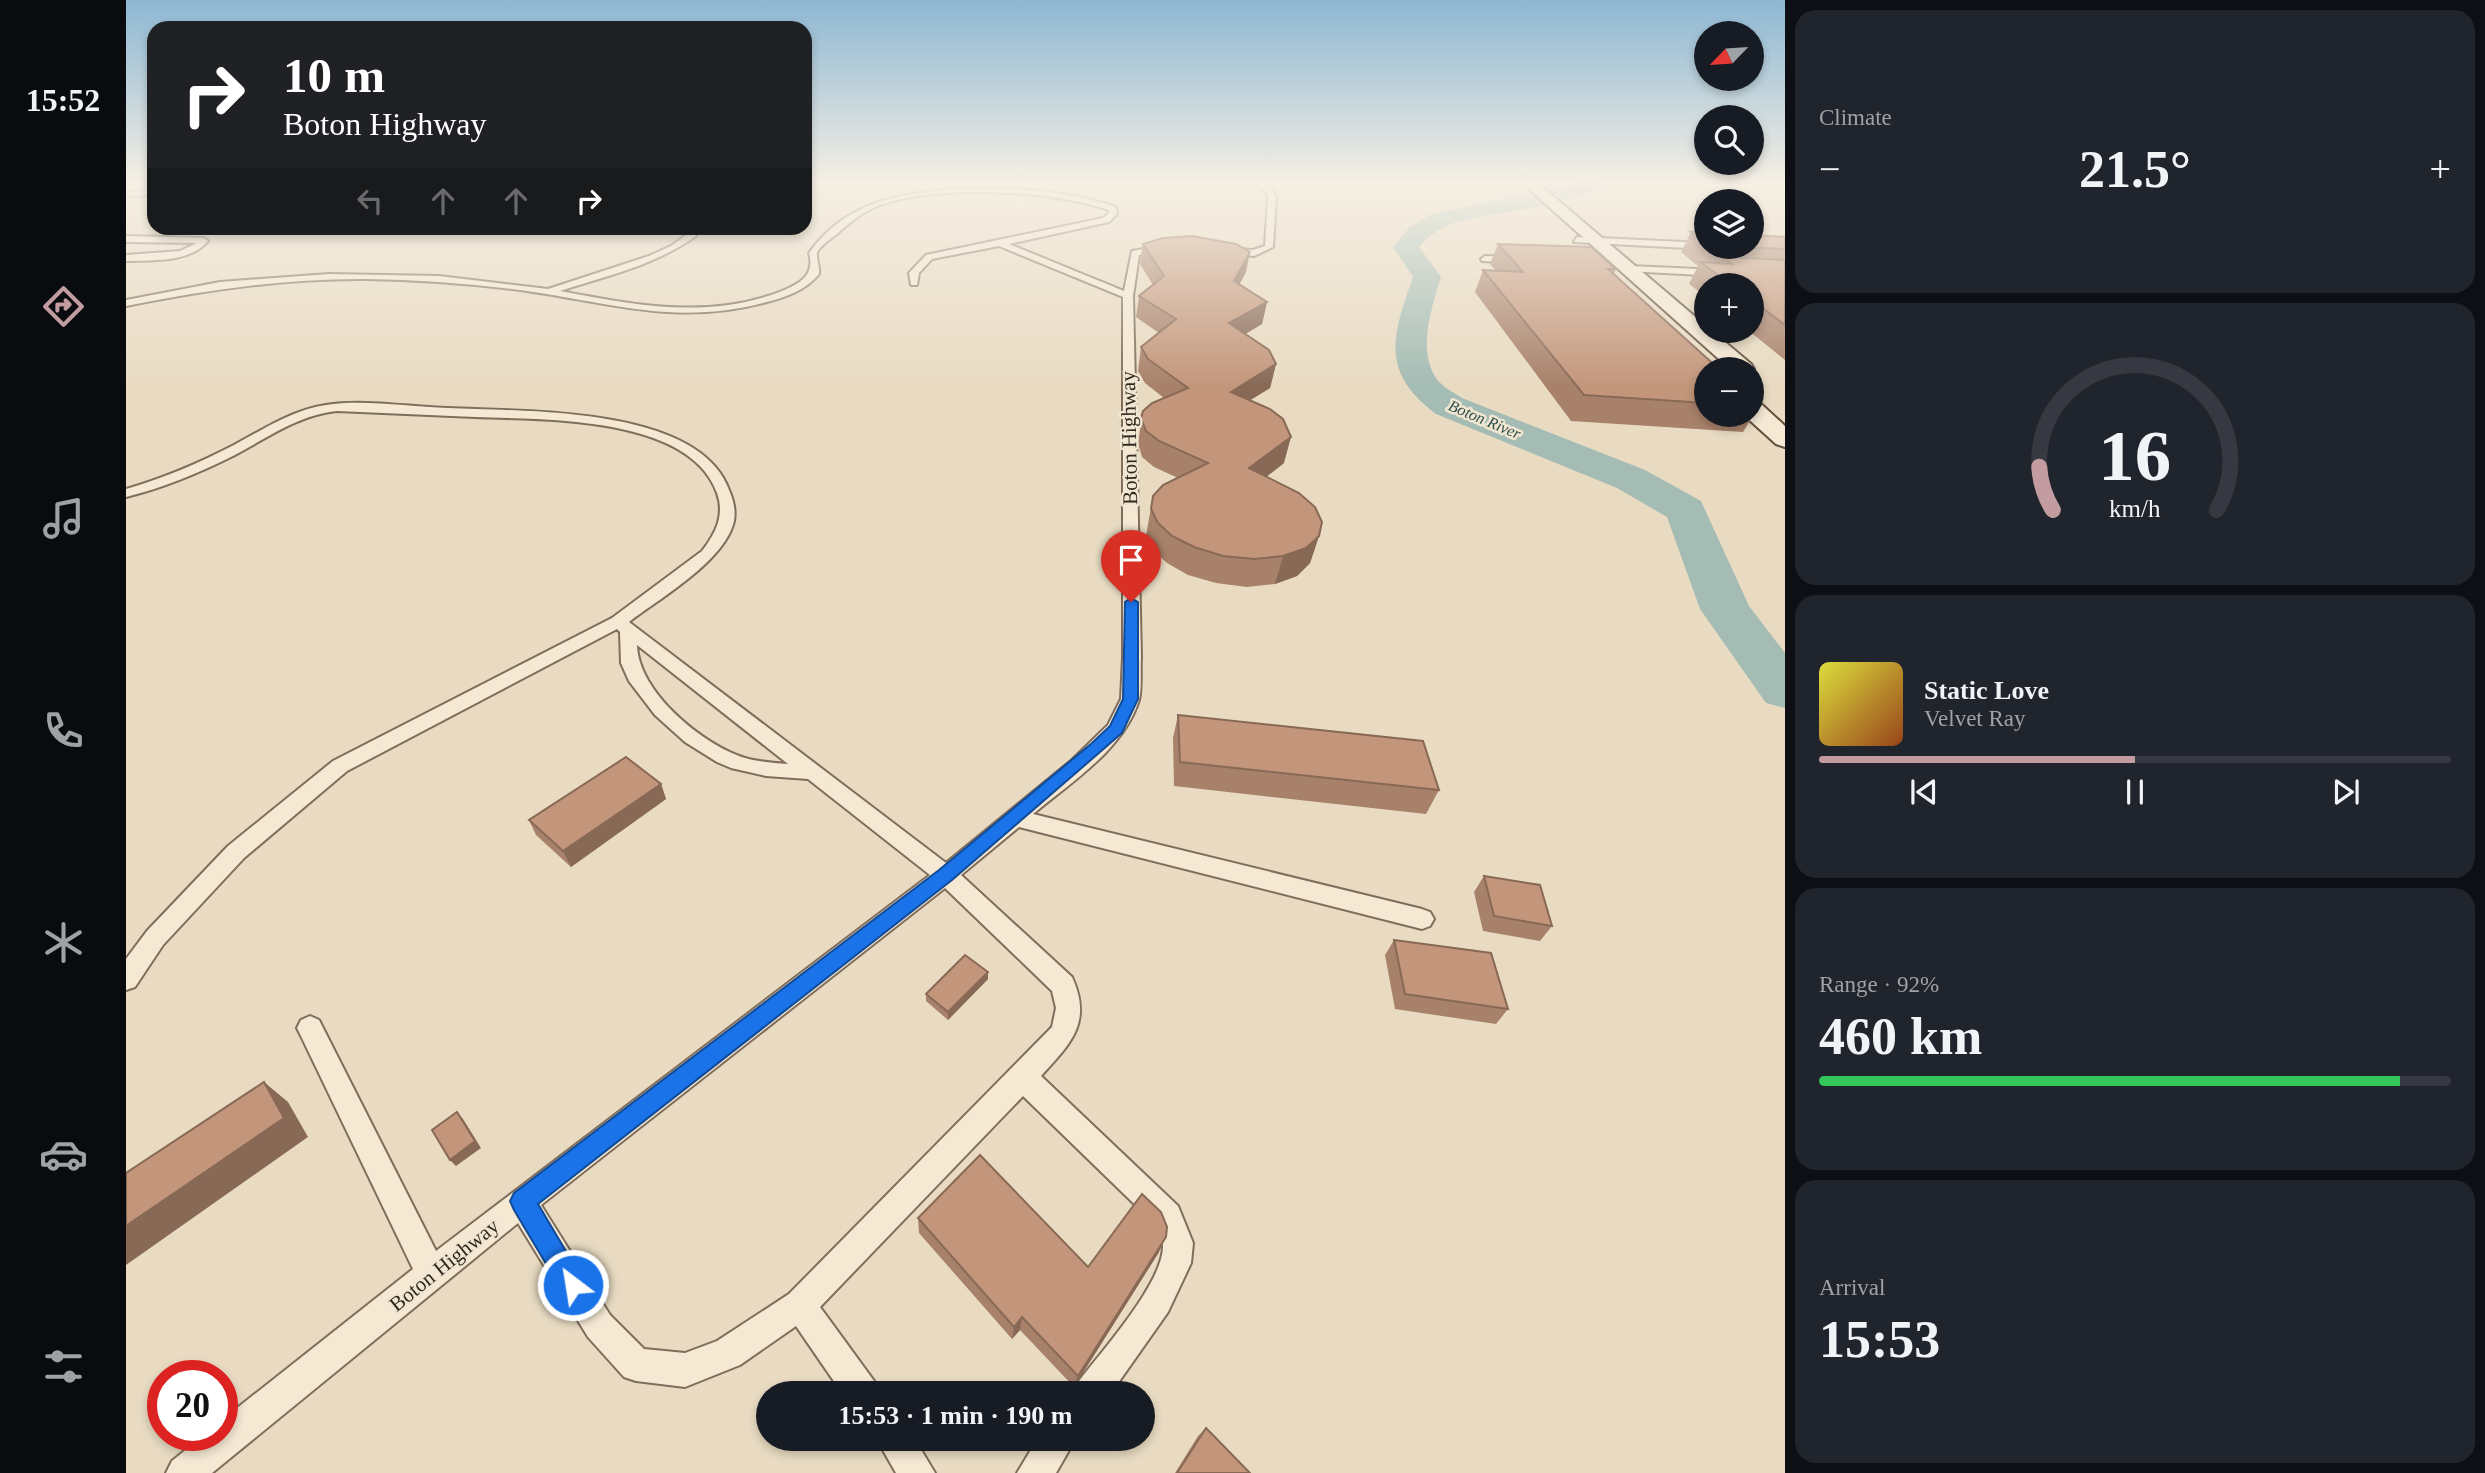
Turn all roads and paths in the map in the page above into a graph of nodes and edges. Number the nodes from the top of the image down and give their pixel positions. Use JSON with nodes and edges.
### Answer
{"nodes":[{"id":1,"x":198,"y":249,"type":"edge"},
{"id":2,"x":672,"y":249,"type":"edge"},
{"id":3,"x":816,"y":249,"type":"edge"},
{"id":4,"x":971,"y":249,"type":"edge"},
{"id":5,"x":1014,"y":249,"type":"edge"},
{"id":6,"x":1172,"y":249,"type":"edge"},
{"id":7,"x":1265,"y":249,"type":"edge"},
{"id":8,"x":1586,"y":249,"type":"edge"},
{"id":9,"x":1608,"y":249,"type":"edge"},
{"id":10,"x":1211,"y":251,"type":"edge"},
{"id":11,"x":126,"y":258,"type":"edge"},
{"id":12,"x":1485,"y":259,"type":"dead end"},
{"id":13,"x":1524,"y":260,"type":"edge"},
{"id":14,"x":1630,"y":269,"type":"junction"},
{"id":15,"x":1733,"y":273,"type":"edge"},
{"id":16,"x":914,"y":282,"type":"dead end"},
{"id":17,"x":548,"y":292,"type":"junction"},
{"id":18,"x":1128,"y":296,"type":"junction"},
{"id":19,"x":126,"y":303,"type":"edge"},
{"id":20,"x":1681,"y":340,"type":"edge"},
{"id":21,"x":1729,"y":357,"type":"edge"},
{"id":22,"x":1764,"y":420,"type":"edge"},
{"id":23,"x":1785,"y":439,"type":"edge"},
{"id":24,"x":126,"y":493,"type":"edge"},
{"id":25,"x":624,"y":626,"type":"junction"},
{"id":26,"x":813,"y":772,"type":"junction"},
{"id":27,"x":1015,"y":818,"type":"junction"},
{"id":28,"x":946,"y":875,"type":"junction"},
{"id":29,"x":1422,"y":919,"type":"dead end"},
{"id":30,"x":126,"y":979,"type":"edge"},
{"id":31,"x":310,"y":1028,"type":"dead end"},
{"id":32,"x":1023,"y":1077,"type":"junction"},
{"id":33,"x":522,"y":1201,"type":"junction"},
{"id":34,"x":432,"y":1275,"type":"junction"},
{"id":35,"x":800,"y":1305,"type":"junction"},
{"id":36,"x":854,"y":1381,"type":"edge"},
{"id":37,"x":1099,"y":1381,"type":"edge"},
{"id":38,"x":902,"y":1451,"type":"edge"},
{"id":39,"x":1050,"y":1451,"type":"edge"},
{"id":40,"x":184,"y":1473,"type":"edge"},
{"id":41,"x":918,"y":1473,"type":"edge"},
{"id":42,"x":1035,"y":1473,"type":"edge"}],
"edges":[{"from":1,"to":11,"type":"lane"},
{"from":2,"to":17,"type":"lane"},
{"from":3,"to":17,"type":"lane"},
{"from":4,"to":16,"type":"lane"},
{"from":5,"to":18,"type":"lane"},
{"from":6,"to":18,"type":"lane","name":"Boton Highway"},
{"from":7,"to":10,"type":"lane"},
{"from":8,"to":20,"type":"street"},
{"from":9,"to":14,"type":"street"},
{"from":12,"to":13,"type":"lane"},
{"from":14,"to":15,"type":"lane"},
{"from":14,"to":21,"type":"street"},
{"from":17,"to":19,"type":"lane"},
{"from":18,"to":27,"type":"lane","name":"Boton Highway"},
{"from":22,"to":23,"type":"street"},
{"from":24,"to":25,"type":"lane"},
{"from":25,"to":26,"type":"lane"},
{"from":25,"to":26,"type":"lane"},
{"from":25,"to":30,"type":"lane"},
{"from":26,"to":28,"type":"lane"},
{"from":27,"to":28,"type":"lane","name":"Boton Highway"},
{"from":27,"to":29,"type":"lane"},
{"from":28,"to":32,"type":"lane"},
{"from":28,"to":33,"type":"lane","name":"Boton Highway"},
{"from":31,"to":34,"type":"lane"},
{"from":32,"to":35,"type":"lane"},
{"from":32,"to":37,"type":"lane"},
{"from":33,"to":34,"type":"lane","name":"Boton Highway"},
{"from":33,"to":35,"type":"lane"},
{"from":34,"to":40,"type":"lane","name":"Boton Highway"},
{"from":35,"to":36,"type":"lane"},
{"from":38,"to":41,"type":"lane"},
{"from":39,"to":42,"type":"lane"}]}
